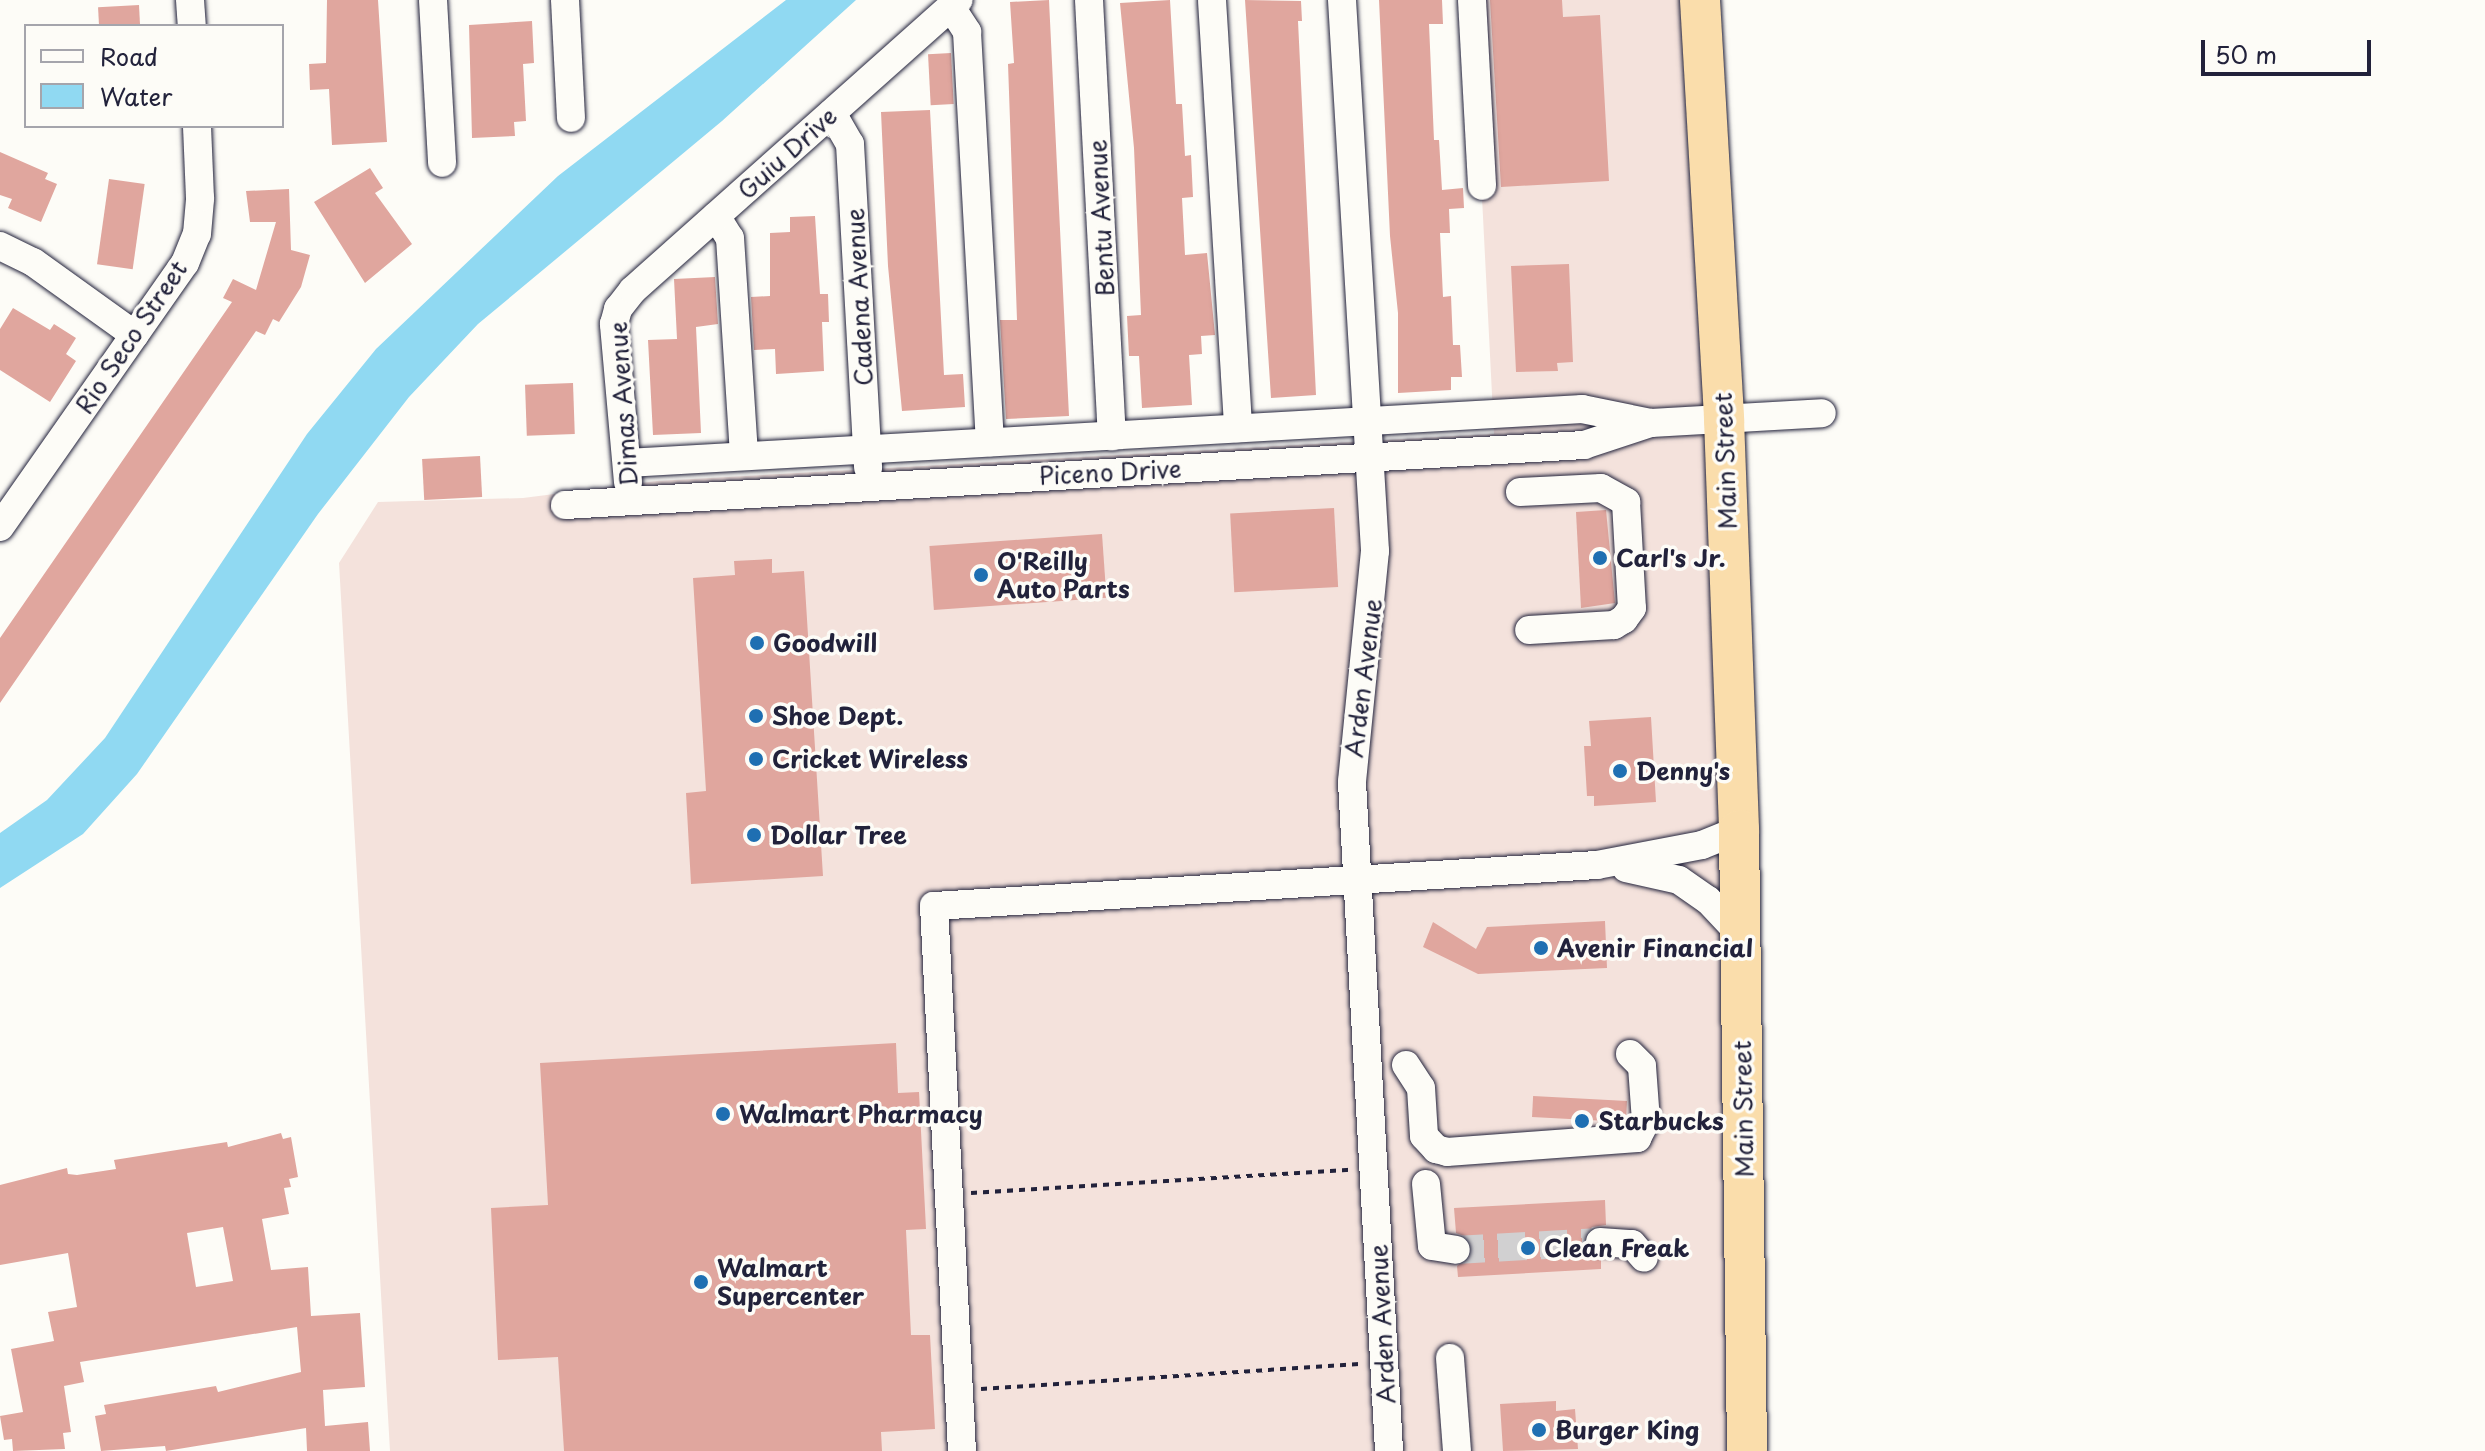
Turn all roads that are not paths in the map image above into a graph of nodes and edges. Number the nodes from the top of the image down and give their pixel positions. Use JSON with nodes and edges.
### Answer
{"nodes":[{"id":1,"x":190,"y":0,"type":"edge"},
{"id":2,"x":433,"y":0,"type":"edge"},
{"id":3,"x":565,"y":0,"type":"edge"},
{"id":4,"x":1089,"y":0,"type":"edge"},
{"id":5,"x":1212,"y":0,"type":"edge"},
{"id":6,"x":1342,"y":0,"type":"edge"},
{"id":7,"x":1472,"y":0,"type":"edge"},
{"id":8,"x":1700,"y":0,"type":"edge"},
{"id":9,"x":955,"y":4,"type":"edge"},
{"id":10,"x":192,"y":24,"type":"edge"},
{"id":11,"x":832,"y":113,"type":"junction"},
{"id":12,"x":571,"y":118,"type":"dead end"},
{"id":13,"x":197,"y":128,"type":"edge"},
{"id":14,"x":442,"y":163,"type":"dead end"},
{"id":15,"x":1482,"y":186,"type":"dead end"},
{"id":16,"x":716,"y":216,"type":"junction"},
{"id":17,"x":0,"y":246,"type":"edge"},
{"id":18,"x":618,"y":309,"type":"joint"},
{"id":19,"x":135,"y":335,"type":"junction"},
{"id":20,"x":1822,"y":413,"type":"dead end"},
{"id":21,"x":1724,"y":419,"type":"junction"},
{"id":22,"x":1367,"y":421,"type":"junction"},
{"id":23,"x":1651,"y":423,"type":"junction"},
{"id":24,"x":1238,"y":428,"type":"junction"},
{"id":25,"x":1112,"y":436,"type":"junction"},
{"id":26,"x":990,"y":442,"type":"junction"},
{"id":27,"x":867,"y":448,"type":"junction"},
{"id":28,"x":744,"y":455,"type":"junction"},
{"id":29,"x":1370,"y":457,"type":"junction"},
{"id":30,"x":627,"y":463,"type":"junction"},
{"id":31,"x":869,"y":485,"type":"junction"},
{"id":32,"x":1520,"y":492,"type":"dead end"},
{"id":33,"x":629,"y":500,"type":"junction"},
{"id":34,"x":565,"y":505,"type":"dead end"},
{"id":35,"x":0,"y":527,"type":"edge"},
{"id":36,"x":1529,"y":630,"type":"dead end"},
{"id":37,"x":1739,"y":830,"type":"junction"},
{"id":38,"x":1597,"y":865,"type":"junction"},
{"id":39,"x":1357,"y":880,"type":"junction"},
{"id":40,"x":1741,"y":935,"type":"junction"},
{"id":41,"x":1630,"y":1054,"type":"dead end"},
{"id":42,"x":1406,"y":1065,"type":"dead end"},
{"id":43,"x":1426,"y":1184,"type":"dead end"},
{"id":44,"x":1600,"y":1242,"type":"tunnel mouth"},
{"id":45,"x":1456,"y":1250,"type":"tunnel mouth"},
{"id":46,"x":1644,"y":1258,"type":"dead end"},
{"id":47,"x":962,"y":1451,"type":"edge"},
{"id":48,"x":1389,"y":1451,"type":"edge"},
{"id":49,"x":1441,"y":1451,"type":"edge"},
{"id":50,"x":1457,"y":1451,"type":"edge"},
{"id":51,"x":1747,"y":1451,"type":"edge"}],
"edges":[{"from":1,"to":10,"type":"street"},
{"from":2,"to":14,"type":"street"},
{"from":3,"to":12,"type":"street"},
{"from":4,"to":25,"type":"street","name":"Bentu Avenue"},
{"from":5,"to":24,"type":"street"},
{"from":6,"to":22,"type":"street","name":"Arden Avenue"},
{"from":7,"to":15,"type":"street"},
{"from":8,"to":21,"type":"highway","name":"Main Street"},
{"from":9,"to":11,"type":"street","name":"Guiu Drive"},
{"from":9,"to":26,"type":"street"},
{"from":11,"to":16,"type":"street","name":"Guiu Drive"},
{"from":11,"to":27,"type":"street","name":"Cadena Avenue"},
{"from":13,"to":19,"type":"street","name":"Rio Seco Street"},
{"from":16,"to":18,"type":"street","name":"Guiu Drive"},
{"from":16,"to":28,"type":"street"},
{"from":17,"to":19,"type":"street"},
{"from":18,"to":30,"type":"street","name":"Dimas Avenue"},
{"from":19,"to":35,"type":"street","name":"Rio Seco Street"},
{"from":20,"to":21,"type":"street","name":"Piceno Drive"},
{"from":21,"to":23,"type":"street","name":"Piceno Drive"},
{"from":21,"to":37,"type":"highway","name":"Main Street"},
{"from":22,"to":23,"type":"street","name":"Piceno Drive"},
{"from":22,"to":24,"type":"street","name":"Piceno Drive"},
{"from":22,"to":29,"type":"street","name":"Arden Avenue"},
{"from":23,"to":29,"type":"street","name":"Piceno Drive"},
{"from":24,"to":25,"type":"street","name":"Piceno Drive"},
{"from":25,"to":26,"type":"street","name":"Piceno Drive"},
{"from":26,"to":27,"type":"street","name":"Piceno Drive"},
{"from":27,"to":28,"type":"street","name":"Piceno Drive"},
{"from":27,"to":31,"type":"street","name":"Cadena Avenue"},
{"from":28,"to":30,"type":"street","name":"Piceno Drive"},
{"from":29,"to":31,"type":"street","name":"Piceno Drive"},
{"from":29,"to":39,"type":"street","name":"Arden Avenue"},
{"from":30,"to":33,"type":"street","name":"Dimas Avenue"},
{"from":31,"to":33,"type":"street","name":"Piceno Drive"},
{"from":32,"to":36,"type":"street"},
{"from":33,"to":34,"type":"street","name":"Piceno Drive"},
{"from":37,"to":38,"type":"street"},
{"from":37,"to":40,"type":"highway","name":"Main Street"},
{"from":38,"to":39,"type":"street"},
{"from":38,"to":40,"type":"street"},
{"from":39,"to":47,"type":"street"},
{"from":39,"to":48,"type":"street","name":"Arden Avenue"},
{"from":40,"to":51,"type":"highway","name":"Main Street"},
{"from":41,"to":42,"type":"street"},
{"from":43,"to":45,"type":"street"},
{"from":44,"to":46,"type":"street"},
{"from":49,"to":50,"type":"street"}]}
